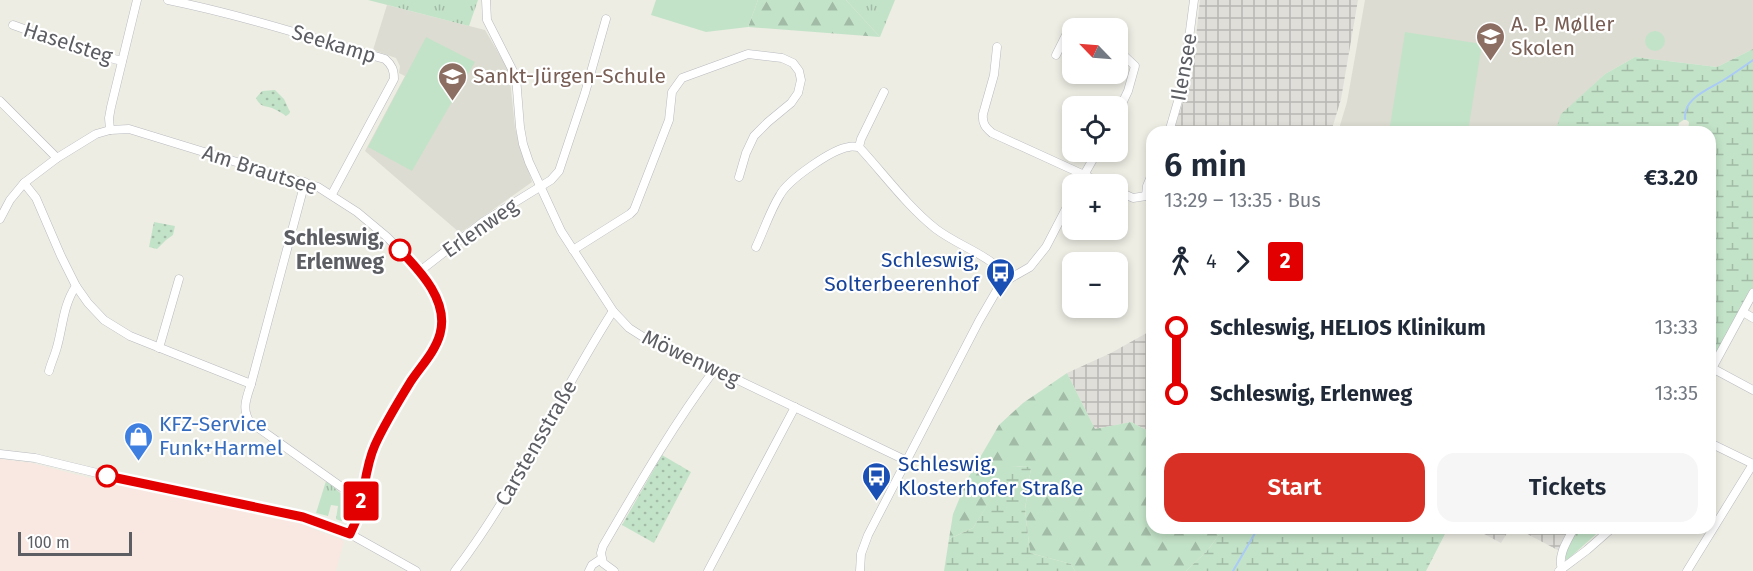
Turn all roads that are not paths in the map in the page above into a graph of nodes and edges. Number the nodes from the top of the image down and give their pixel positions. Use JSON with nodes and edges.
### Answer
{"nodes":[{"id":1,"x":137,"y":0,"type":"edge"},
{"id":2,"x":168,"y":0,"type":"edge"},
{"id":3,"x":486,"y":0,"type":"edge"},
{"id":4,"x":1194,"y":0,"type":"edge"},
{"id":5,"x":606,"y":19,"type":"dead end"},
{"id":6,"x":13,"y":25,"type":"dead end"},
{"id":7,"x":1062,"y":43,"type":"edge"},
{"id":8,"x":998,"y":47,"type":"dead end"},
{"id":9,"x":1056,"y":55,"type":"dead end"},
{"id":10,"x":1128,"y":59,"type":"edge"},
{"id":11,"x":122,"y":61,"type":"junction"},
{"id":12,"x":884,"y":92,"type":"dead end"},
{"id":13,"x":1126,"y":96,"type":"edge"},
{"id":14,"x":0,"y":101,"type":"edge"},
{"id":15,"x":1171,"y":126,"type":"edge"},
{"id":16,"x":110,"y":130,"type":"junction"},
{"id":17,"x":859,"y":147,"type":"junction"},
{"id":18,"x":57,"y":158,"type":"junction"},
{"id":19,"x":1080,"y":174,"type":"edge"},
{"id":20,"x":739,"y":177,"type":"dead end"},
{"id":21,"x":305,"y":182,"type":"junction"},
{"id":22,"x":24,"y":183,"type":"junction"},
{"id":23,"x":541,"y":186,"type":"junction"},
{"id":24,"x":332,"y":194,"type":"junction"},
{"id":25,"x":1128,"y":196,"type":"edge"},
{"id":26,"x":1146,"y":196,"type":"edge"},
{"id":27,"x":1062,"y":216,"type":"edge"},
{"id":28,"x":0,"y":219,"type":"edge"},
{"id":29,"x":756,"y":247,"type":"dead end"},
{"id":30,"x":573,"y":250,"type":"junction"},
{"id":31,"x":420,"y":271,"type":"junction"},
{"id":32,"x":178,"y":279,"type":"dead end"},
{"id":33,"x":1009,"y":279,"type":"junction"},
{"id":34,"x":76,"y":286,"type":"junction"},
{"id":35,"x":1753,"y":293,"type":"edge"},
{"id":36,"x":613,"y":311,"type":"junction"},
{"id":37,"x":1743,"y":312,"type":"junction"},
{"id":38,"x":1753,"y":318,"type":"edge"},
{"id":39,"x":159,"y":348,"type":"junction"},
{"id":40,"x":1716,"y":361,"type":"edge"},
{"id":41,"x":715,"y":369,"type":"junction"},
{"id":42,"x":49,"y":371,"type":"dead end"},
{"id":43,"x":1716,"y":372,"type":"edge"},
{"id":44,"x":251,"y":384,"type":"junction"},
{"id":45,"x":1753,"y":390,"type":"edge"},
{"id":46,"x":795,"y":407,"type":"junction"},
{"id":47,"x":1716,"y":446,"type":"edge"},
{"id":48,"x":0,"y":454,"type":"edge"},
{"id":49,"x":905,"y":460,"type":"junction"},
{"id":50,"x":1753,"y":464,"type":"edge"},
{"id":51,"x":361,"y":499,"type":"junction"},
{"id":52,"x":1716,"y":525,"type":"edge"},
{"id":53,"x":350,"y":534,"type":"junction"},
{"id":54,"x":1571,"y":534,"type":"edge"},
{"id":55,"x":1605,"y":534,"type":"edge"},
{"id":56,"x":1710,"y":534,"type":"edge"},
{"id":57,"x":601,"y":559,"type":"junction"},
{"id":58,"x":1560,"y":570,"type":"edge"},
{"id":59,"x":416,"y":571,"type":"edge"},
{"id":60,"x":455,"y":571,"type":"edge"},
{"id":61,"x":589,"y":571,"type":"edge"},
{"id":62,"x":614,"y":571,"type":"edge"},
{"id":63,"x":708,"y":571,"type":"edge"},
{"id":64,"x":860,"y":571,"type":"edge"},
{"id":65,"x":1688,"y":571,"type":"edge"}],
"edges":[{"from":1,"to":11,"type":"street"},
{"from":2,"to":24,"type":"street","name":"Seekamp"},
{"from":3,"to":23,"type":"street","name":"Möwenweg"},
{"from":4,"to":15,"type":"street","name":"Ilensee"},
{"from":5,"to":23,"type":"street","name":"Erlenweg"},
{"from":6,"to":11,"type":"street","name":"Haselsteg"},
{"from":7,"to":9,"type":"street"},
{"from":8,"to":19,"type":"street"},
{"from":10,"to":13,"type":"street"},
{"from":11,"to":16,"type":"street"},
{"from":12,"to":17,"type":"street"},
{"from":14,"to":18,"type":"street"},
{"from":16,"to":18,"type":"street","name":"Am Brautsee"},
{"from":16,"to":21,"type":"street","name":"Am Brautsee"},
{"from":17,"to":29,"type":"street"},
{"from":17,"to":33,"type":"street"},
{"from":18,"to":22,"type":"street","name":"Am Brautsee"},
{"from":20,"to":30,"type":"street"},
{"from":21,"to":24,"type":"street","name":"Am Brautsee"},
{"from":21,"to":44,"type":"street"},
{"from":22,"to":28,"type":"street","name":"Am Brautsee"},
{"from":22,"to":34,"type":"street"},
{"from":23,"to":30,"type":"street","name":"Möwenweg"},
{"from":23,"to":31,"type":"street","name":"Erlenweg"},
{"from":24,"to":31,"type":"street","name":"Am Brautsee"},
{"from":25,"to":26,"type":"street"},
{"from":27,"to":33,"type":"street"},
{"from":30,"to":36,"type":"street","name":"Möwenweg"},
{"from":31,"to":51,"type":"street","name":"Am Brautsee"},
{"from":32,"to":39,"type":"street"},
{"from":33,"to":49,"type":"street"},
{"from":34,"to":39,"type":"street"},
{"from":34,"to":42,"type":"street"},
{"from":35,"to":37,"type":"street"},
{"from":36,"to":41,"type":"street","name":"Möwenweg"},
{"from":36,"to":60,"type":"street","name":"Carstensstraße"},
{"from":37,"to":38,"type":"street"},
{"from":37,"to":40,"type":"street"},
{"from":39,"to":44,"type":"street"},
{"from":41,"to":46,"type":"street","name":"Möwenweg"},
{"from":41,"to":57,"type":"street"},
{"from":43,"to":45,"type":"street"},
{"from":44,"to":51,"type":"street"},
{"from":46,"to":49,"type":"street","name":"Möwenweg"},
{"from":46,"to":63,"type":"street"},
{"from":47,"to":50,"type":"street"},
{"from":48,"to":53,"type":"street"},
{"from":49,"to":64,"type":"street"},
{"from":50,"to":52,"type":"street"},
{"from":51,"to":53,"type":"street","name":"Am Brautsee"},
{"from":53,"to":59,"type":"street"},
{"from":54,"to":58,"type":"street"},
{"from":55,"to":58,"type":"street"},
{"from":56,"to":65,"type":"street"},
{"from":57,"to":61,"type":"street"},
{"from":57,"to":62,"type":"street"}]}
